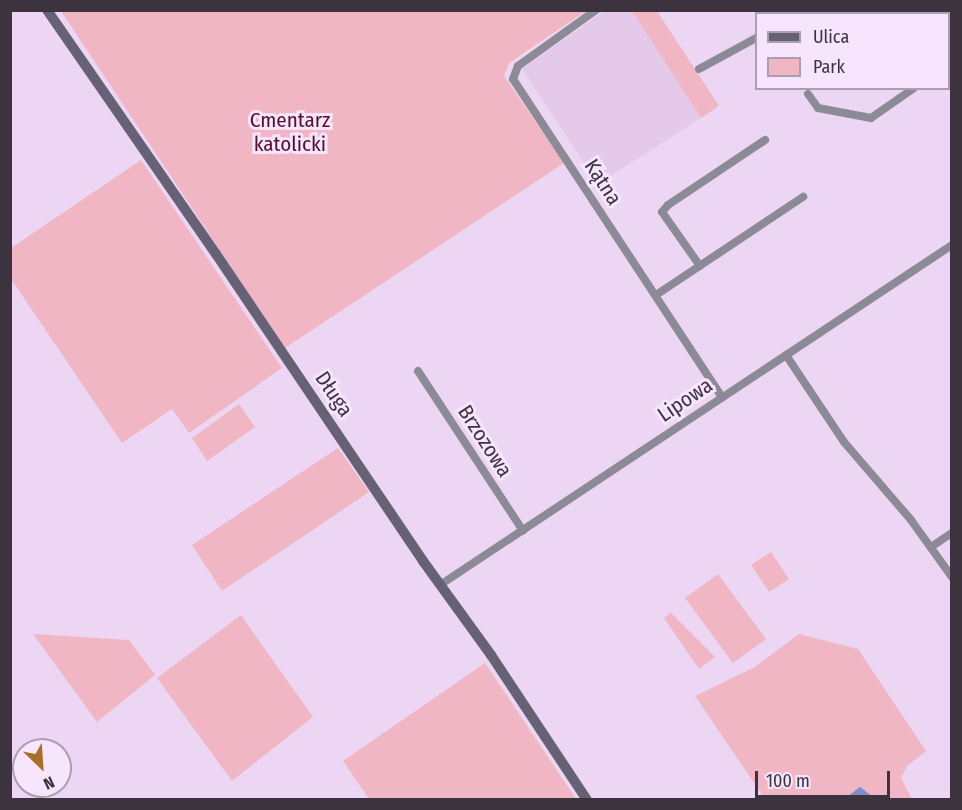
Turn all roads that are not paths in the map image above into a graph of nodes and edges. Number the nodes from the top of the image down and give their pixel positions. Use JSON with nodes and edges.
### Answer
{"nodes":[{"id":1,"x":47,"y":10,"type":"edge"},
{"id":2,"x":596,"y":10,"type":"edge"},
{"id":3,"x":755,"y":39,"type":"edge"},
{"id":4,"x":699,"y":69,"type":"dead end"},
{"id":5,"x":911,"y":90,"type":"edge"},
{"id":6,"x":808,"y":93,"type":"dead end"},
{"id":7,"x":765,"y":140,"type":"dead end"},
{"id":8,"x":803,"y":197,"type":"dead end"},
{"id":9,"x":951,"y":244,"type":"edge"},
{"id":10,"x":700,"y":266,"type":"junction"},
{"id":11,"x":656,"y":295,"type":"junction"},
{"id":12,"x":786,"y":355,"type":"junction"},
{"id":13,"x":418,"y":371,"type":"dead end"},
{"id":14,"x":722,"y":397,"type":"junction"},
{"id":15,"x":523,"y":531,"type":"junction"},
{"id":16,"x":951,"y":533,"type":"edge"},
{"id":17,"x":931,"y":546,"type":"junction"},
{"id":18,"x":951,"y":578,"type":"edge"},
{"id":19,"x":440,"y":585,"type":"junction"},
{"id":20,"x":587,"y":800,"type":"edge"}],
"edges":[{"from":1,"to":19,"type":"street","name":"Długa"},
{"from":2,"to":11,"type":"street","name":"Kątna"},
{"from":3,"to":4,"type":"street"},
{"from":5,"to":6,"type":"street"},
{"from":7,"to":10,"type":"street"},
{"from":8,"to":10,"type":"street"},
{"from":9,"to":12,"type":"street","name":"Lipowa"},
{"from":10,"to":11,"type":"street"},
{"from":11,"to":14,"type":"street","name":"Kątna"},
{"from":12,"to":14,"type":"street","name":"Lipowa"},
{"from":12,"to":17,"type":"street"},
{"from":13,"to":15,"type":"street","name":"Brzozowa"},
{"from":14,"to":15,"type":"street","name":"Lipowa"},
{"from":15,"to":19,"type":"street","name":"Lipowa"},
{"from":16,"to":17,"type":"street"},
{"from":17,"to":18,"type":"street"},
{"from":19,"to":20,"type":"street","name":"Długa"}]}
